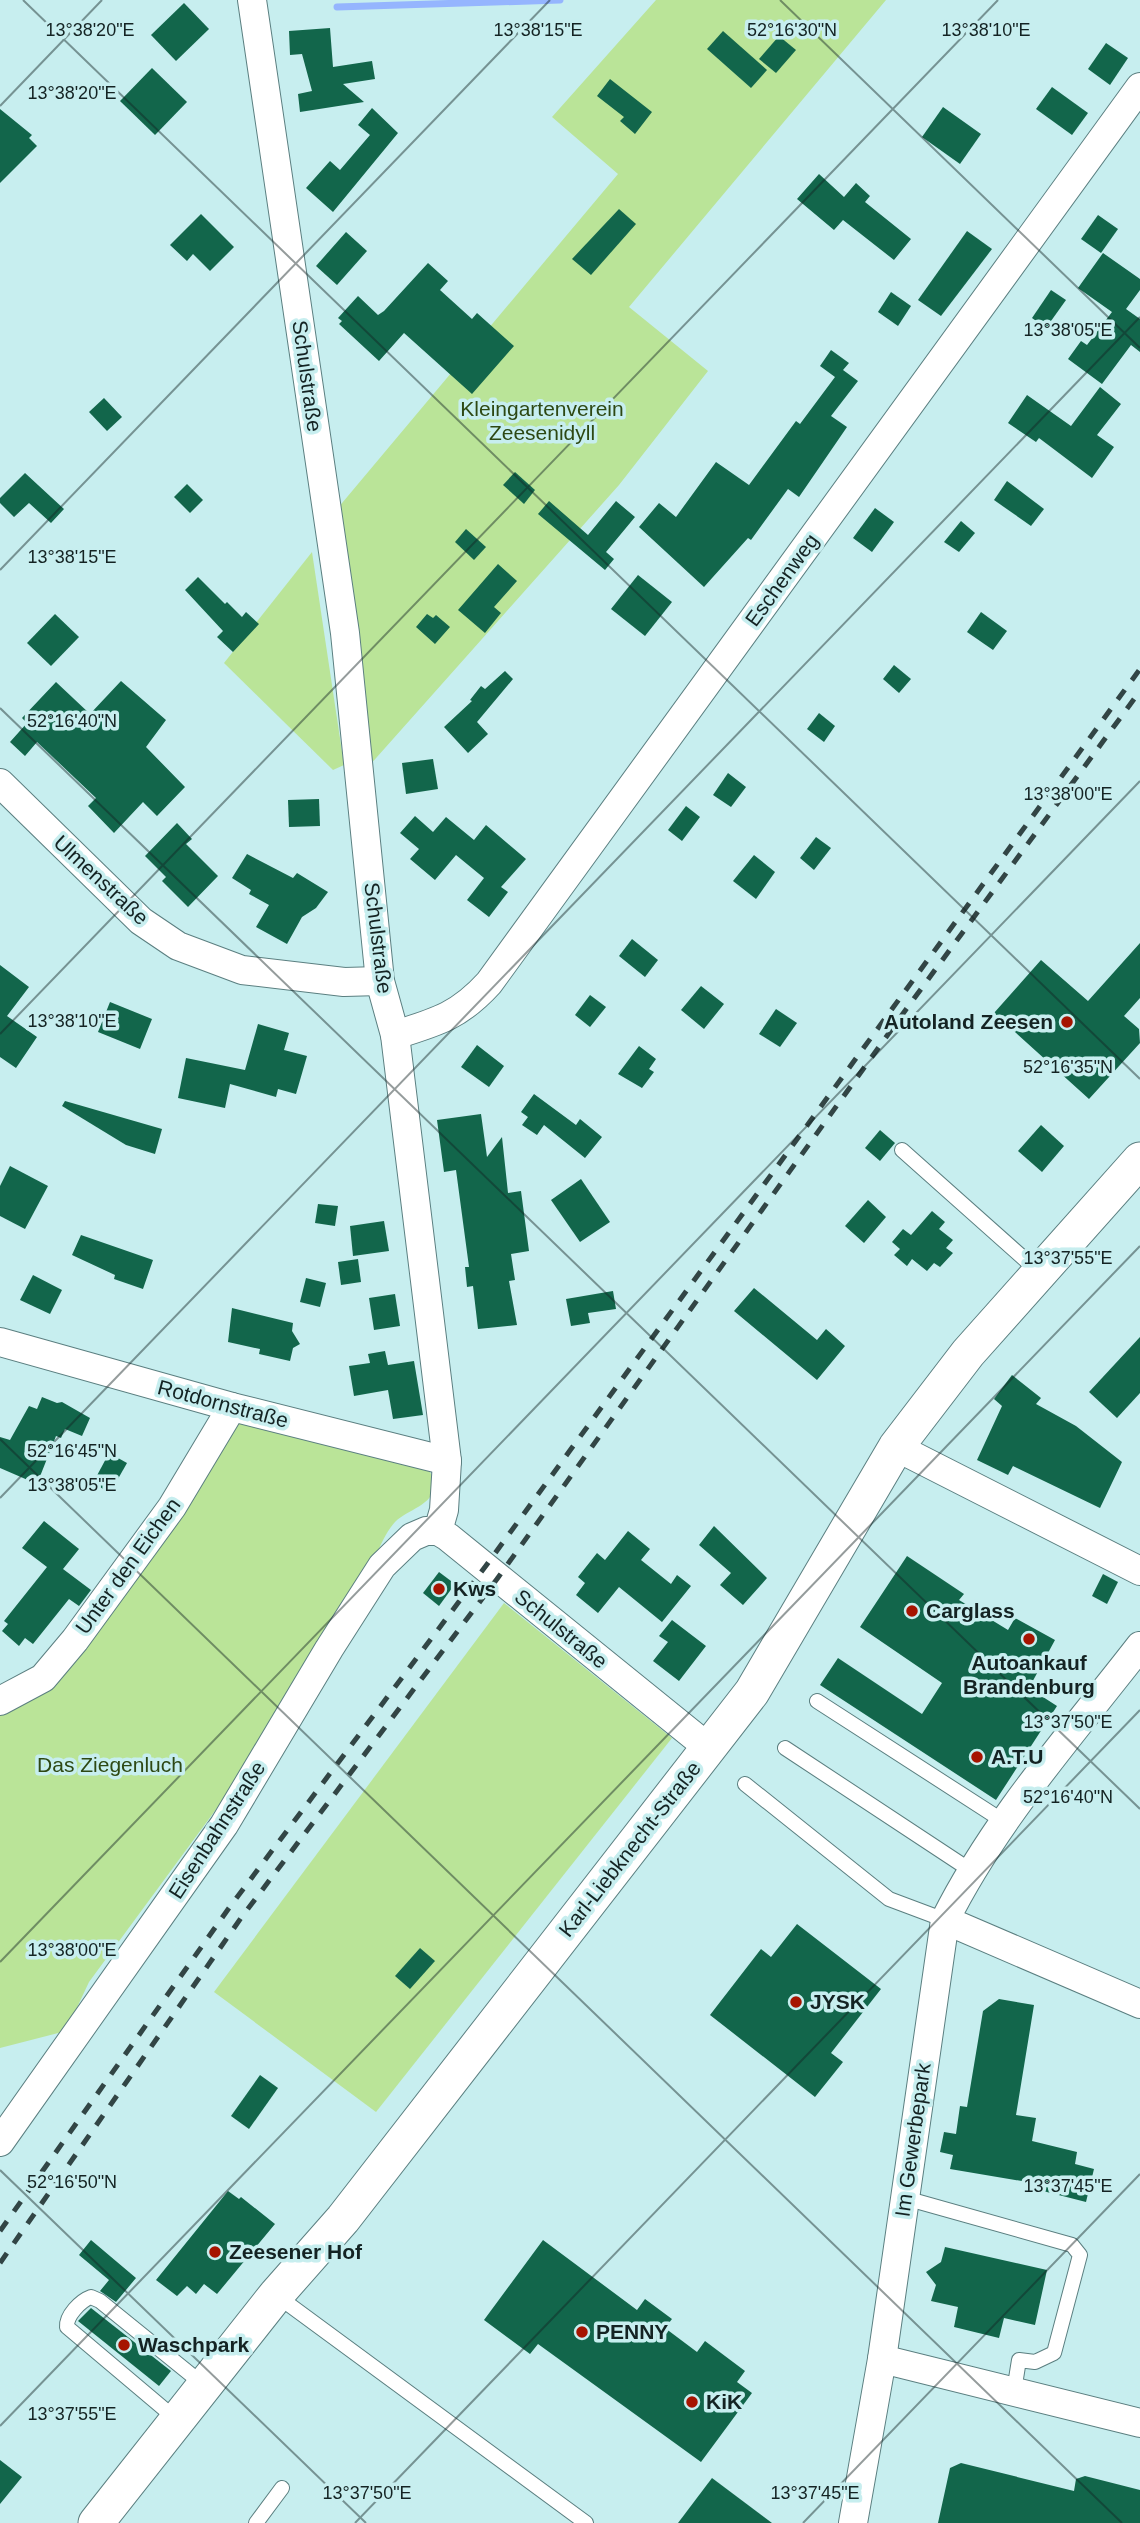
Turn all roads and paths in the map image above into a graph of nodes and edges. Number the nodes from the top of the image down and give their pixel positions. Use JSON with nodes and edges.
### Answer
{"nodes":[{"id":1,"x":252,"y":0,"type":"edge"},
{"id":2,"x":1140,"y":88,"type":"edge"},
{"id":3,"x":0,"y":783,"type":"edge"},
{"id":4,"x":380,"y":981,"type":"junction"},
{"id":5,"x":395,"y":1035,"type":"junction"},
{"id":6,"x":902,"y":1150,"type":"dead end"},
{"id":7,"x":1140,"y":1160,"type":"edge"},
{"id":8,"x":1039,"y":1272,"type":"junction"},
{"id":9,"x":0,"y":1342,"type":"edge"},
{"id":10,"x":232,"y":1407,"type":"junction"},
{"id":11,"x":896,"y":1447,"type":"junction"},
{"id":12,"x":447,"y":1461,"type":"junction"},
{"id":13,"x":438,"y":1531,"type":"junction"},
{"id":14,"x":1140,"y":1571,"type":"edge"},
{"id":15,"x":1140,"y":1646,"type":"edge"},
{"id":16,"x":0,"y":1701,"type":"edge"},
{"id":17,"x":817,"y":1701,"type":"dead end"},
{"id":18,"x":785,"y":1748,"type":"dead end"},
{"id":19,"x":710,"y":1749,"type":"junction"},
{"id":20,"x":745,"y":1784,"type":"dead end"},
{"id":21,"x":1003,"y":1821,"type":"junction"},
{"id":22,"x":970,"y":1870,"type":"junction"},
{"id":23,"x":946,"y":1920,"type":"junction"},
{"id":24,"x":1140,"y":2004,"type":"edge"},
{"id":25,"x":0,"y":2141,"type":"edge"},
{"id":26,"x":905,"y":2198,"type":"junction"},
{"id":27,"x":276,"y":2295,"type":"junction"},
{"id":28,"x":882,"y":2359,"type":"junction"},
{"id":29,"x":205,"y":2386,"type":"junction"},
{"id":30,"x":1014,"y":2392,"type":"junction"},
{"id":31,"x":177,"y":2420,"type":"junction"},
{"id":32,"x":1140,"y":2423,"type":"edge"},
{"id":33,"x":282,"y":2488,"type":"dead end"},
{"id":34,"x":96,"y":2523,"type":"edge"},
{"id":35,"x":256,"y":2523,"type":"edge"},
{"id":36,"x":586,"y":2523,"type":"edge"},
{"id":37,"x":853,"y":2523,"type":"edge"}],
"edges":[{"from":1,"to":4,"type":"street","name":"Schulstraße"},
{"from":2,"to":5,"type":"street","name":"Eschenweg"},
{"from":3,"to":4,"type":"street","name":"Ulmenstraße"},
{"from":4,"to":5,"type":"street","name":"Schulstraße"},
{"from":5,"to":12,"type":"street","name":"Schulstraße"},
{"from":6,"to":8,"type":"lane"},
{"from":7,"to":8,"type":"street","name":"Karl-Liebknecht-Straße"},
{"from":8,"to":11,"type":"street","name":"Karl-Liebknecht-Straße"},
{"from":9,"to":10,"type":"street","name":"Rotdornstraße"},
{"from":10,"to":12,"type":"street","name":"Rotdornstraße"},
{"from":10,"to":16,"type":"street","name":"Unter den Eichen"},
{"from":11,"to":14,"type":"street"},
{"from":11,"to":19,"type":"street","name":"Karl-Liebknecht-Straße"},
{"from":12,"to":13,"type":"street","name":"Schulstraße"},
{"from":13,"to":19,"type":"street","name":"Schulstraße"},
{"from":13,"to":25,"type":"street","name":"Eisenbahnstraße"},
{"from":15,"to":21,"type":"street","name":"Im Gewerbepark"},
{"from":17,"to":21,"type":"lane"},
{"from":18,"to":22,"type":"lane"},
{"from":19,"to":27,"type":"street","name":"Karl-Liebknecht-Straße"},
{"from":20,"to":23,"type":"lane"},
{"from":21,"to":22,"type":"street","name":"Im Gewerbepark"},
{"from":22,"to":23,"type":"street","name":"Im Gewerbepark"},
{"from":23,"to":24,"type":"street"},
{"from":23,"to":26,"type":"street","name":"Im Gewerbepark"},
{"from":26,"to":28,"type":"street","name":"Im Gewerbepark"},
{"from":26,"to":30,"type":"lane"},
{"from":27,"to":29,"type":"street","name":"Karl-Liebknecht-Straße"},
{"from":27,"to":36,"type":"lane"},
{"from":28,"to":30,"type":"street"},
{"from":28,"to":37,"type":"street","name":"Im Gewerbepark"},
{"from":29,"to":31,"type":"street","name":"Karl-Liebknecht-Straße"},
{"from":29,"to":31,"type":"lane"},
{"from":30,"to":32,"type":"street"},
{"from":31,"to":34,"type":"street","name":"Karl-Liebknecht-Straße"},
{"from":33,"to":35,"type":"lane"}]}
